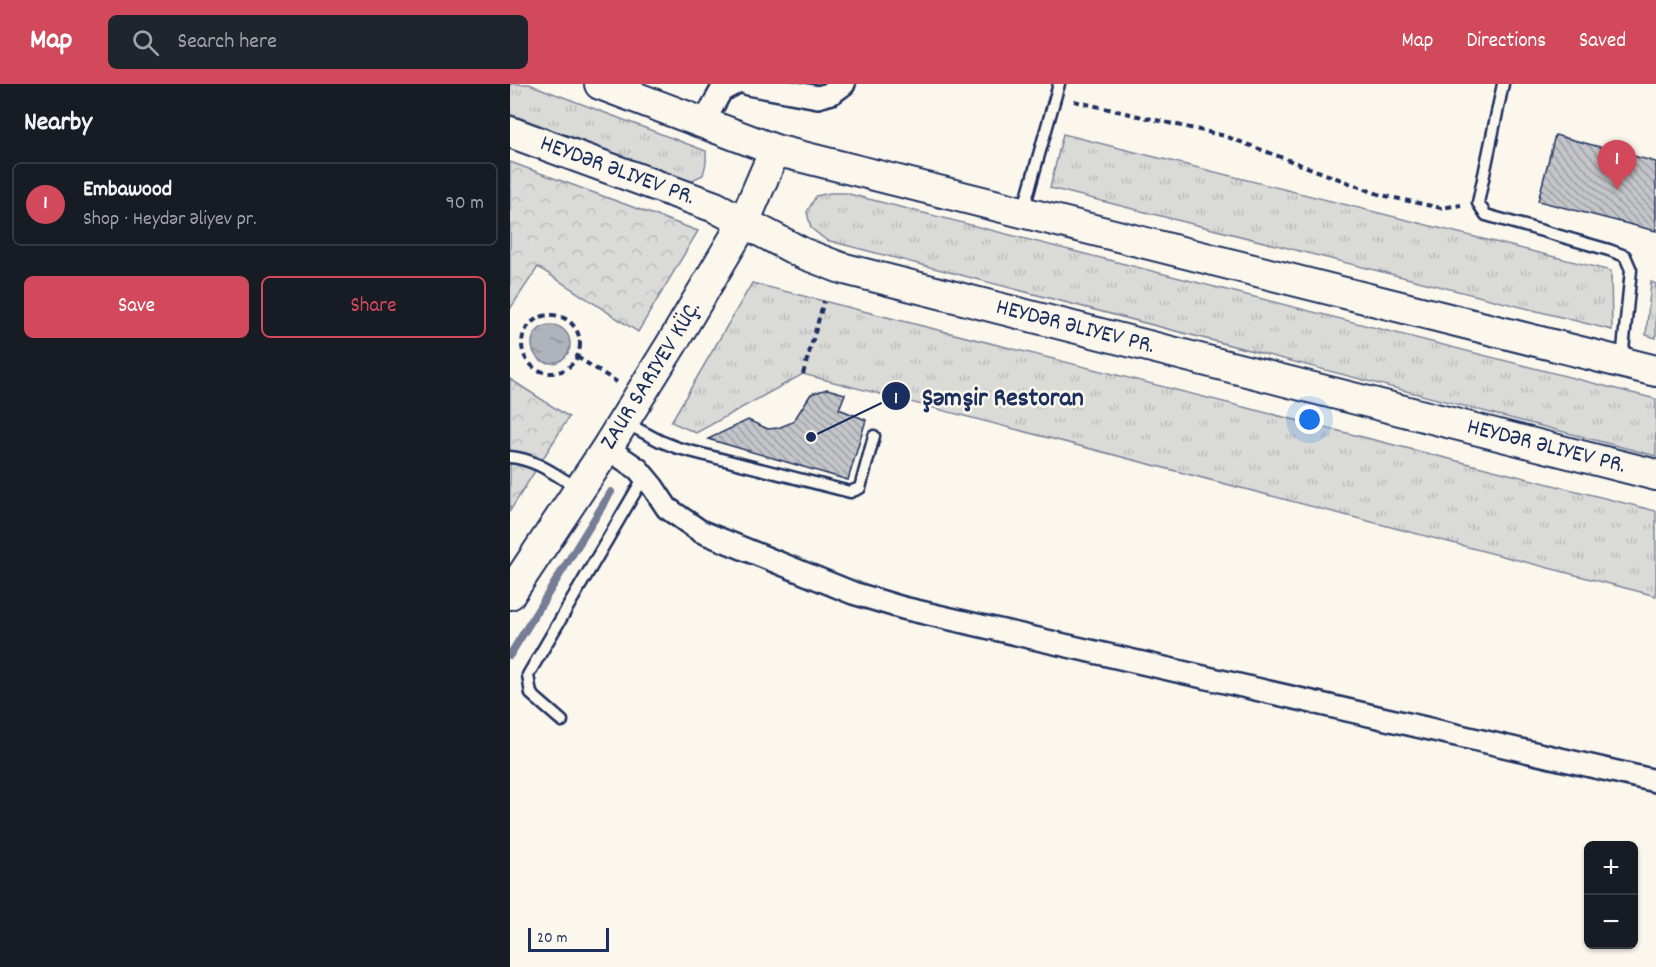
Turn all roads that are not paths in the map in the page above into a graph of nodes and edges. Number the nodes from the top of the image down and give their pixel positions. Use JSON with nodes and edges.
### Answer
{"nodes":[{"id":1,"x":600,"y":84,"type":"edge"},
{"id":2,"x":748,"y":84,"type":"edge"},
{"id":3,"x":844,"y":84,"type":"edge"},
{"id":4,"x":1059,"y":84,"type":"edge"},
{"id":5,"x":1503,"y":84,"type":"edge"},
{"id":6,"x":725,"y":86,"type":"edge"},
{"id":7,"x":704,"y":122,"type":"junction"},
{"id":8,"x":510,"y":132,"type":"edge"},
{"id":9,"x":775,"y":150,"type":"junction"},
{"id":10,"x":1023,"y":212,"type":"junction"},
{"id":11,"x":744,"y":222,"type":"junction"},
{"id":12,"x":1622,"y":363,"type":"junction"},
{"id":13,"x":1656,"y":372,"type":"edge"},
{"id":14,"x":624,"y":422,"type":"junction"},
{"id":15,"x":874,"y":436,"type":"dead end"},
{"id":16,"x":607,"y":448,"type":"junction"},
{"id":17,"x":510,"y":457,"type":"edge"},
{"id":18,"x":1656,"y":475,"type":"edge"},
{"id":19,"x":644,"y":477,"type":"junction"},
{"id":20,"x":579,"y":489,"type":"junction"},
{"id":21,"x":510,"y":594,"type":"edge"},
{"id":22,"x":562,"y":721,"type":"dead end"},
{"id":23,"x":1656,"y":781,"type":"edge"}],
"edges":[{"from":1,"to":7,"type":"main road"},
{"from":2,"to":3,"type":"street"},
{"from":4,"to":10,"type":"lane"},
{"from":5,"to":12,"type":"lane"},
{"from":6,"to":7,"type":"street"},
{"from":7,"to":9,"type":"main road"},
{"from":8,"to":11,"type":"main road","name":"HEYDƏR ƏLIYEV PR."},
{"from":9,"to":10,"type":"main road"},
{"from":9,"to":11,"type":"main road"},
{"from":10,"to":12,"type":"main road"},
{"from":11,"to":14,"type":"main road"},
{"from":11,"to":18,"type":"main road","name":"HEYDƏR ƏLIYEV PR."},
{"from":12,"to":13,"type":"main road"},
{"from":14,"to":15,"type":"lane"},
{"from":14,"to":16,"type":"main road"},
{"from":16,"to":19,"type":"street"},
{"from":16,"to":20,"type":"main road"},
{"from":17,"to":20,"type":"lane"},
{"from":19,"to":22,"type":"lane"},
{"from":19,"to":23,"type":"street"},
{"from":20,"to":21,"type":"main road"}]}
